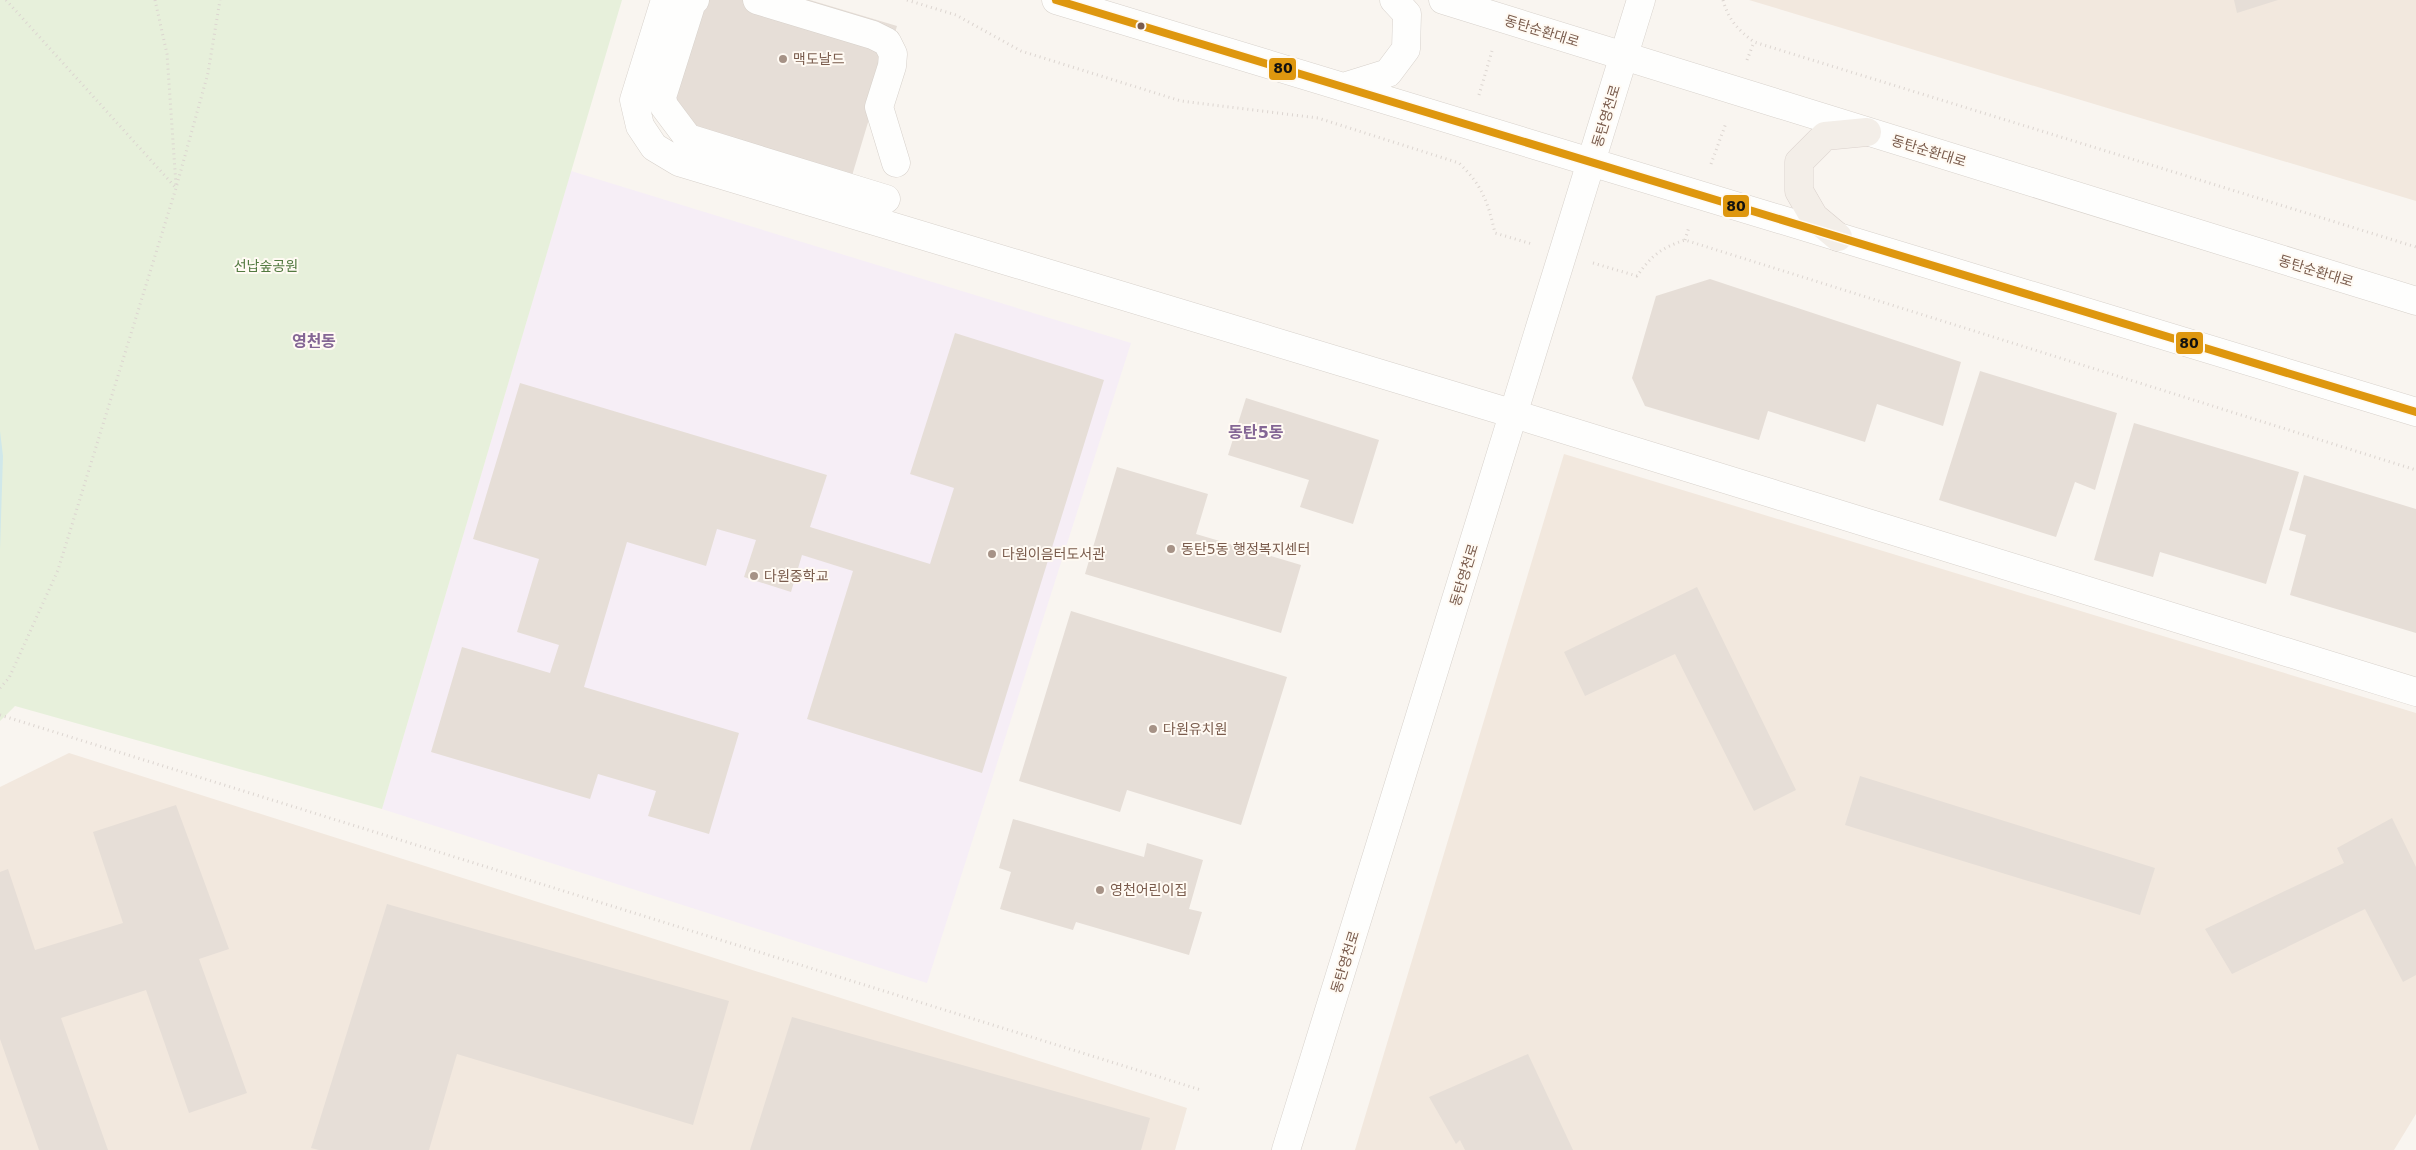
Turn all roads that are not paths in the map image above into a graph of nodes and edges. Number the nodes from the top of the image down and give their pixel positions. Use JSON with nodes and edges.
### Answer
{"nodes":[{"id":1,"x":665,"y":0,"type":"edge"},
{"id":2,"x":695,"y":0,"type":"edge"},
{"id":3,"x":757,"y":0,"type":"edge"},
{"id":4,"x":1056,"y":0,"type":"edge"},
{"id":5,"x":1394,"y":0,"type":"edge"},
{"id":6,"x":1443,"y":0,"type":"edge"},
{"id":7,"x":1641,"y":0,"type":"edge"},
{"id":8,"x":1624,"y":56,"type":"junction"},
{"id":9,"x":1343,"y":87,"type":"junction"},
{"id":10,"x":1868,"y":132,"type":"junction"},
{"id":11,"x":1592,"y":162,"type":"junction"},
{"id":12,"x":896,"y":164,"type":"dead end"},
{"id":13,"x":886,"y":199,"type":"dead end"},
{"id":14,"x":1838,"y":237,"type":"junction"},
{"id":15,"x":2416,"y":301,"type":"edge"},
{"id":16,"x":2416,"y":412,"type":"edge"},
{"id":17,"x":1514,"y":414,"type":"junction"},
{"id":18,"x":2416,"y":692,"type":"edge"},
{"id":19,"x":1286,"y":1150,"type":"edge"}],
"edges":[{"from":1,"to":17,"type":"street"},
{"from":2,"to":13,"type":"street"},
{"from":3,"to":12,"type":"street"},
{"from":4,"to":9,"type":"street"},
{"from":5,"to":9,"type":"street"},
{"from":6,"to":8,"type":"street","name":"동탄순환대로"},
{"from":7,"to":8,"type":"street","name":"동탄영천로"},
{"from":8,"to":10,"type":"street","name":"동탄순환대로"},
{"from":8,"to":11,"type":"street","name":"동탄영천로"},
{"from":9,"to":11,"type":"street"},
{"from":10,"to":14,"type":"main road"},
{"from":10,"to":15,"type":"street","name":"동탄순환대로"},
{"from":11,"to":14,"type":"street"},
{"from":11,"to":17,"type":"street","name":"동탄영천로"},
{"from":14,"to":16,"type":"street"},
{"from":17,"to":18,"type":"street"},
{"from":17,"to":19,"type":"street","name":"동탄영천로"}]}
